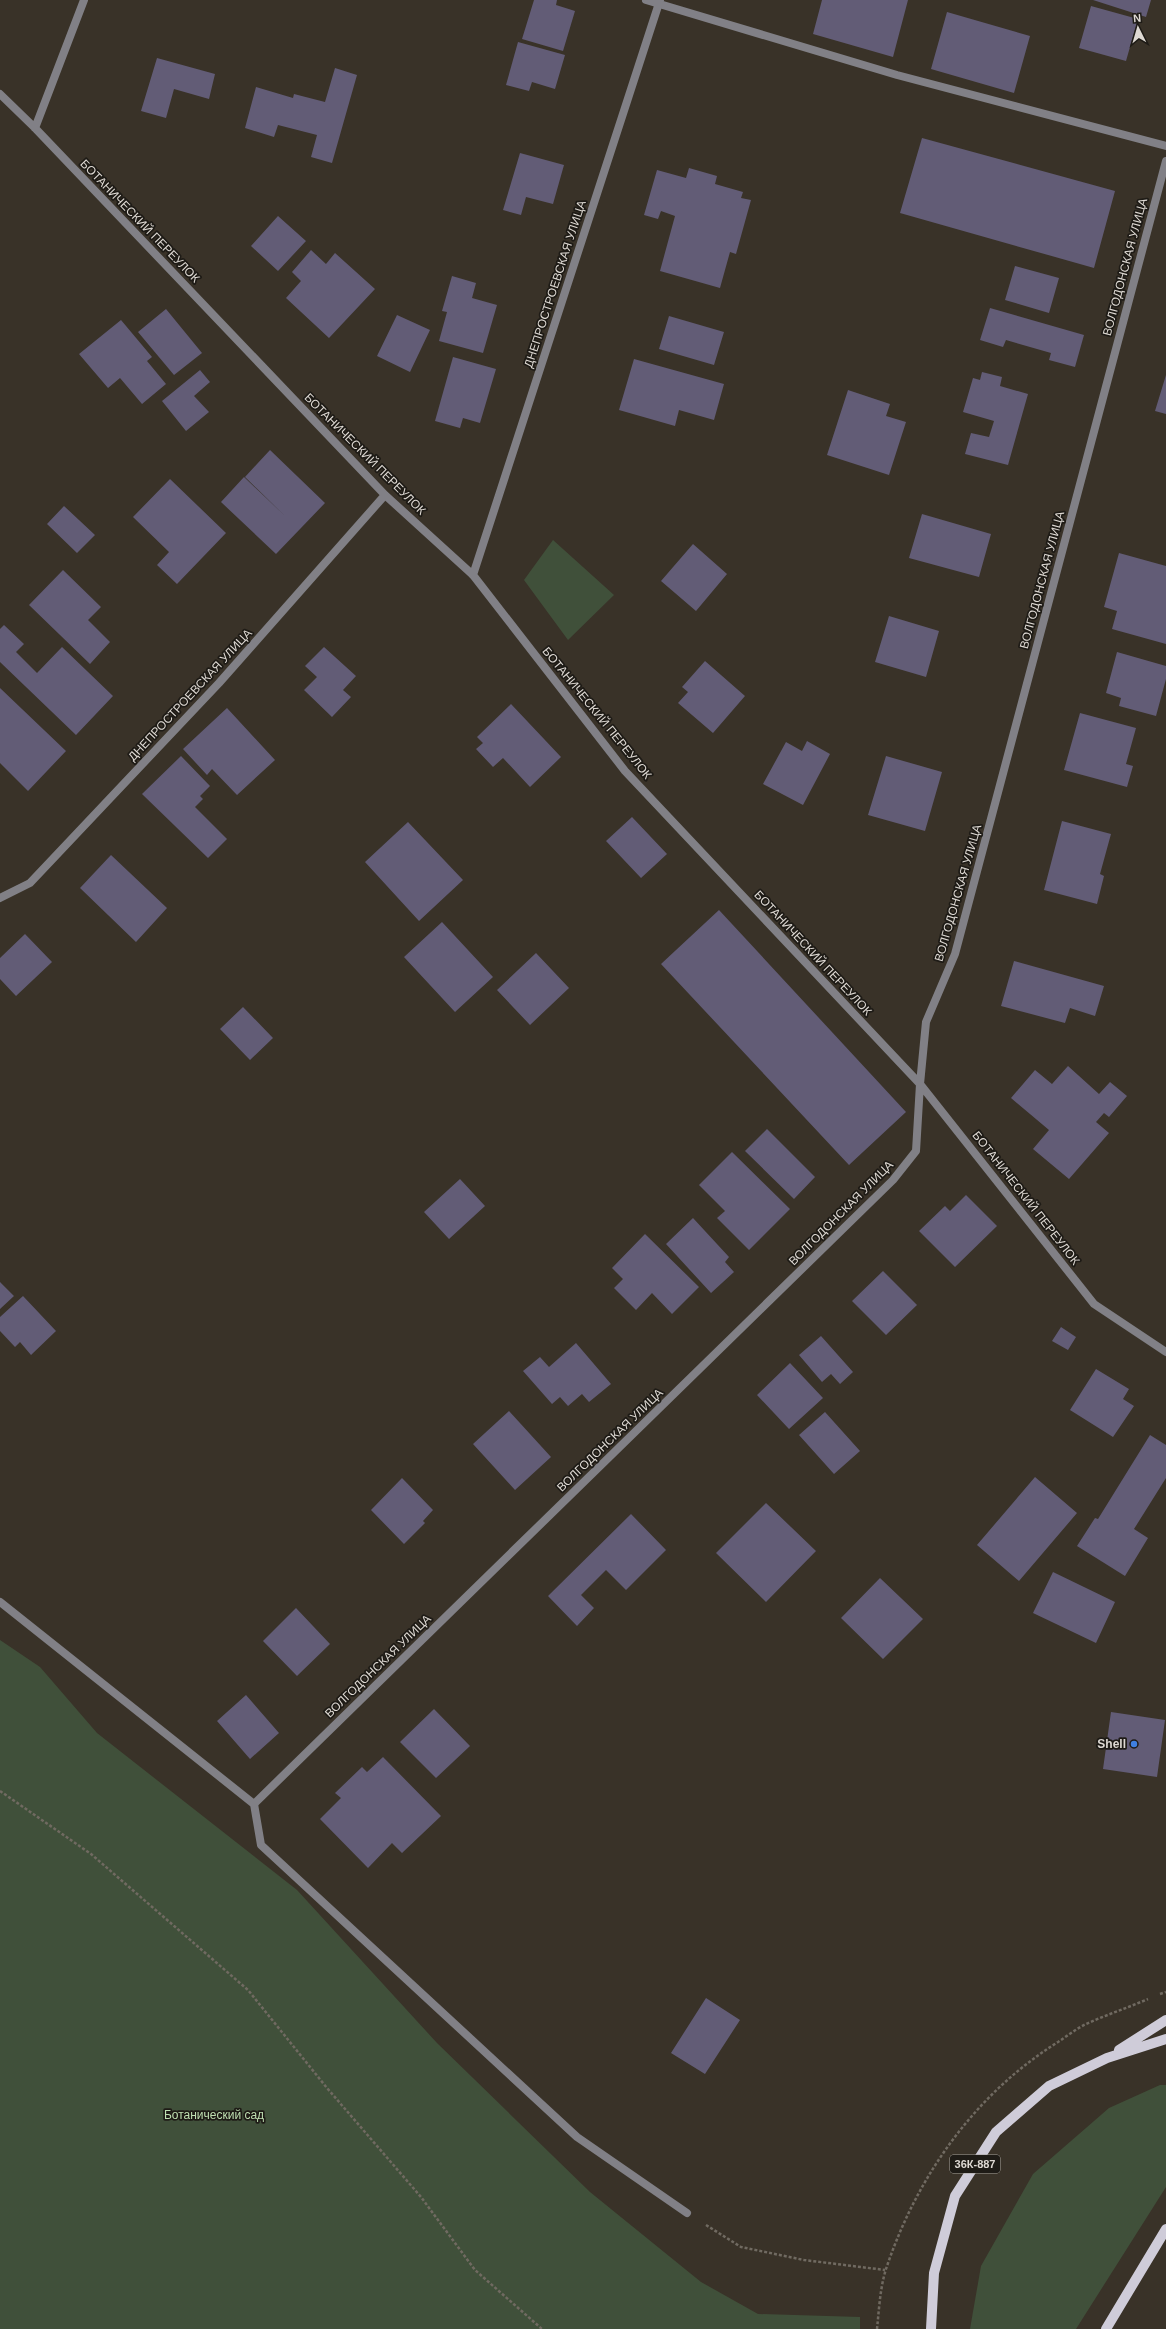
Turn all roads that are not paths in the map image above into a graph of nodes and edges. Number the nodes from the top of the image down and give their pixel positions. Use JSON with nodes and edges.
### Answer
{"nodes":[{"id":1,"x":84,"y":0,"type":"edge"},
{"id":2,"x":646,"y":0,"type":"edge"},
{"id":3,"x":660,"y":2,"type":"edge"},
{"id":4,"x":0,"y":94,"type":"edge"},
{"id":5,"x":35,"y":128,"type":"junction"},
{"id":6,"x":1166,"y":146,"type":"edge"},
{"id":7,"x":1166,"y":161,"type":"edge"},
{"id":8,"x":385,"y":495,"type":"junction"},
{"id":9,"x":473,"y":575,"type":"junction"},
{"id":10,"x":0,"y":898,"type":"edge"},
{"id":11,"x":920,"y":1084,"type":"junction"},
{"id":12,"x":1166,"y":1352,"type":"edge"},
{"id":13,"x":0,"y":1602,"type":"edge"},
{"id":14,"x":254,"y":1804,"type":"junction"},
{"id":15,"x":1166,"y":2020,"type":"edge"},
{"id":16,"x":1166,"y":2039,"type":"edge"},
{"id":17,"x":1107,"y":2058,"type":"junction"},
{"id":18,"x":687,"y":2213,"type":"road end"},
{"id":19,"x":1166,"y":2229,"type":"edge"},
{"id":20,"x":931,"y":2329,"type":"edge"},
{"id":21,"x":1106,"y":2329,"type":"edge"}],
"edges":[{"from":1,"to":5,"type":"street"},
{"from":2,"to":3,"type":"street"},
{"from":3,"to":6,"type":"street"},
{"from":3,"to":9,"type":"street","name":"ДНЕПРОСТРОЕВСКАЯ УЛИЦА"},
{"from":4,"to":5,"type":"street","name":"БОТАНИЧЕСКИЙ ПЕРЕУЛОК"},
{"from":5,"to":8,"type":"street","name":"БОТАНИЧЕСКИЙ ПЕРЕУЛОК"},
{"from":7,"to":11,"type":"street","name":"ВОЛГОДОНСКАЯ УЛИЦА"},
{"from":8,"to":9,"type":"street","name":"БОТАНИЧЕСКИЙ ПЕРЕУЛОК"},
{"from":8,"to":10,"type":"street","name":"ДНЕПРОСТРОЕВСКАЯ УЛИЦА"},
{"from":9,"to":11,"type":"street","name":"БОТАНИЧЕСКИЙ ПЕРЕУЛОК"},
{"from":11,"to":12,"type":"street","name":"БОТАНИЧЕСКИЙ ПЕРЕУЛОК"},
{"from":11,"to":14,"type":"street","name":"ВОЛГОДОНСКАЯ УЛИЦА"},
{"from":13,"to":14,"type":"street"},
{"from":14,"to":18,"type":"street"},
{"from":15,"to":17,"type":"main road"},
{"from":16,"to":17,"type":"main road","number":"36К-887"},
{"from":17,"to":20,"type":"main road","number":"36К-887"},
{"from":19,"to":21,"type":"main road"}]}
